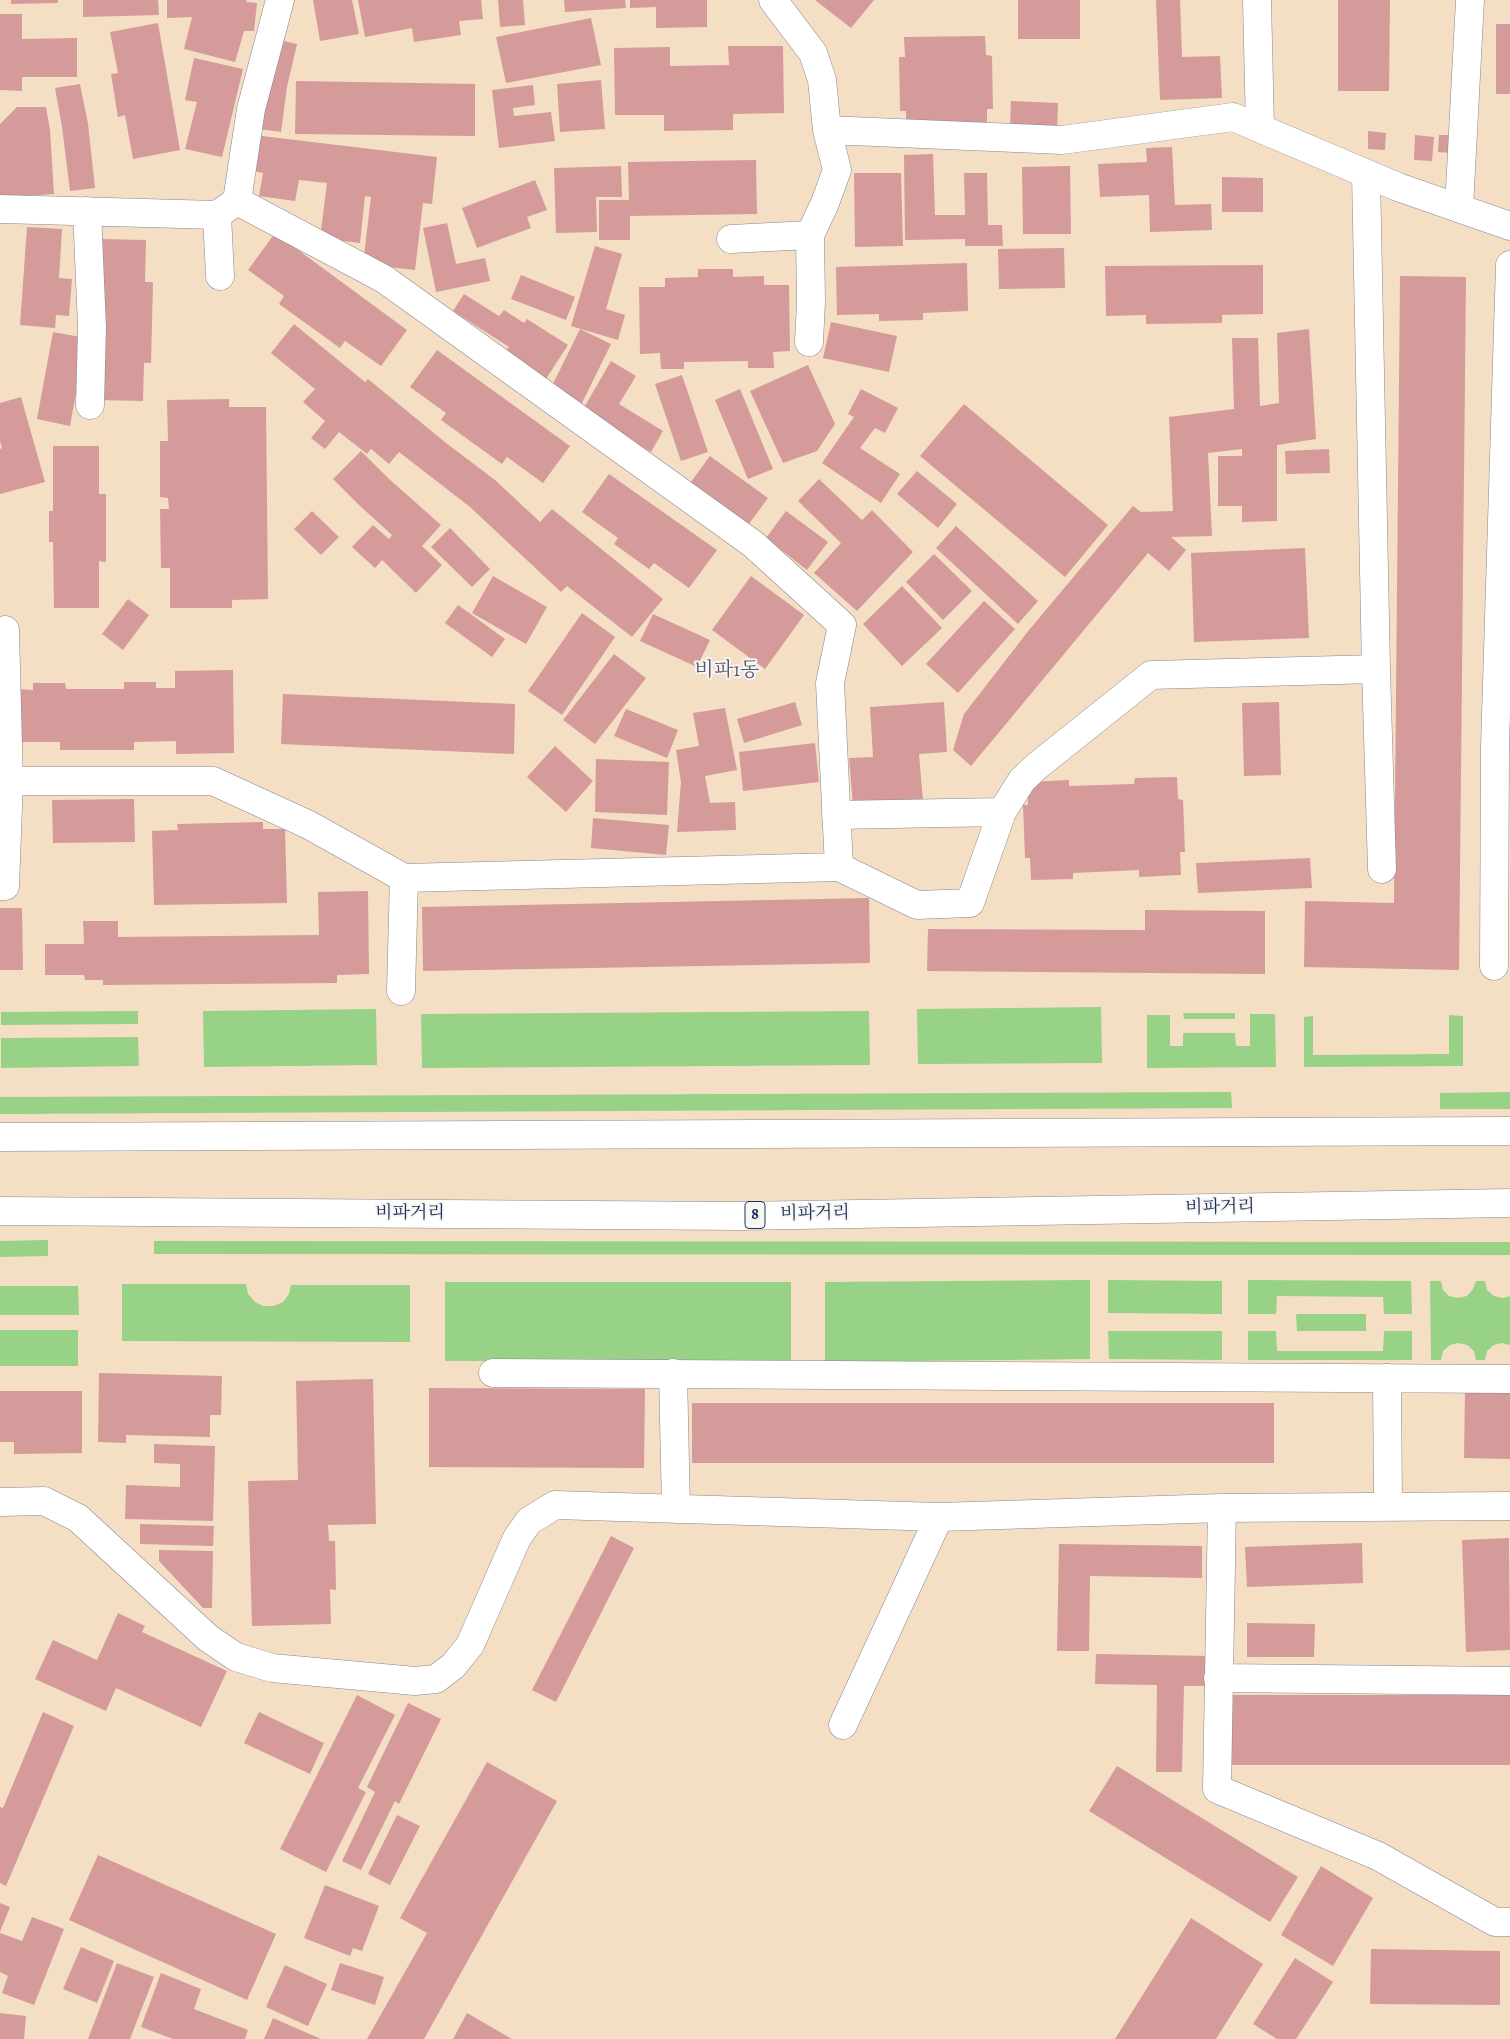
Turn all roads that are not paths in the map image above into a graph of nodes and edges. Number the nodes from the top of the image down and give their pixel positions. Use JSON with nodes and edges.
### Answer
{"nodes":[{"id":1,"x":280,"y":0,"type":"edge"},
{"id":2,"x":773,"y":0,"type":"edge"},
{"id":3,"x":1257,"y":0,"type":"edge"},
{"id":4,"x":1470,"y":0,"type":"edge"},
{"id":5,"x":1260,"y":128,"type":"junction"},
{"id":6,"x":827,"y":130,"type":"junction"},
{"id":7,"x":1366,"y":174,"type":"junction"},
{"id":8,"x":227,"y":208,"type":"junction"},
{"id":9,"x":1460,"y":208,"type":"junction"},
{"id":10,"x":0,"y":209,"type":"edge"},
{"id":11,"x":87,"y":211,"type":"junction"},
{"id":12,"x":1510,"y":226,"type":"edge"},
{"id":13,"x":810,"y":235,"type":"junction"},
{"id":14,"x":731,"y":239,"type":"dead end"},
{"id":15,"x":1510,"y":265,"type":"edge"},
{"id":16,"x":220,"y":276,"type":"dead end"},
{"id":17,"x":809,"y":342,"type":"dead end"},
{"id":18,"x":90,"y":405,"type":"dead end"},
{"id":19,"x":5,"y":630,"type":"dead end"},
{"id":20,"x":1376,"y":668,"type":"junction"},
{"id":21,"x":1503,"y":747,"type":"edge"},
{"id":22,"x":8,"y":781,"type":"junction"},
{"id":23,"x":1002,"y":812,"type":"junction"},
{"id":24,"x":836,"y":816,"type":"junction"},
{"id":25,"x":839,"y":867,"type":"junction"},
{"id":26,"x":1382,"y":869,"type":"dead end"},
{"id":27,"x":404,"y":878,"type":"junction"},
{"id":28,"x":0,"y":886,"type":"edge"},
{"id":29,"x":1494,"y":966,"type":"dead end"},
{"id":30,"x":401,"y":991,"type":"dead end"},
{"id":31,"x":1510,"y":1130,"type":"edge"},
{"id":32,"x":0,"y":1137,"type":"edge"},
{"id":33,"x":1510,"y":1204,"type":"edge"},
{"id":34,"x":0,"y":1212,"type":"edge"},
{"id":35,"x":493,"y":1373,"type":"dead end"},
{"id":36,"x":673,"y":1373,"type":"junction"},
{"id":37,"x":1387,"y":1378,"type":"junction"},
{"id":38,"x":1510,"y":1379,"type":"edge"},
{"id":39,"x":0,"y":1502,"type":"edge"},
{"id":40,"x":1388,"y":1506,"type":"junction"},
{"id":41,"x":1510,"y":1506,"type":"edge"},
{"id":42,"x":1222,"y":1508,"type":"junction"},
{"id":43,"x":676,"y":1509,"type":"junction"},
{"id":44,"x":939,"y":1517,"type":"junction"},
{"id":45,"x":1218,"y":1678,"type":"junction"},
{"id":46,"x":1510,"y":1681,"type":"edge"},
{"id":47,"x":843,"y":1725,"type":"dead end"},
{"id":48,"x":1510,"y":1922,"type":"edge"}],
"edges":[{"from":1,"to":8,"type":"street"},
{"from":2,"to":6,"type":"street"},
{"from":3,"to":5,"type":"street"},
{"from":4,"to":9,"type":"street"},
{"from":5,"to":6,"type":"street"},
{"from":5,"to":7,"type":"street"},
{"from":6,"to":13,"type":"street"},
{"from":7,"to":9,"type":"street"},
{"from":7,"to":20,"type":"street"},
{"from":8,"to":11,"type":"street"},
{"from":8,"to":16,"type":"street"},
{"from":8,"to":24,"type":"street"},
{"from":9,"to":12,"type":"street"},
{"from":10,"to":11,"type":"street"},
{"from":11,"to":18,"type":"street"},
{"from":13,"to":14,"type":"street"},
{"from":13,"to":17,"type":"street"},
{"from":15,"to":21,"type":"street"},
{"from":19,"to":22,"type":"street"},
{"from":20,"to":23,"type":"street"},
{"from":20,"to":26,"type":"street"},
{"from":21,"to":29,"type":"street"},
{"from":22,"to":27,"type":"street"},
{"from":22,"to":28,"type":"street"},
{"from":23,"to":24,"type":"street"},
{"from":23,"to":25,"type":"street"},
{"from":24,"to":25,"type":"street"},
{"from":25,"to":27,"type":"street"},
{"from":27,"to":30,"type":"street"},
{"from":31,"to":32,"type":"street"},
{"from":33,"to":34,"type":"street","name":"비파거리","number":"8"},
{"from":35,"to":36,"type":"street"},
{"from":36,"to":37,"type":"street"},
{"from":36,"to":43,"type":"street"},
{"from":37,"to":38,"type":"street"},
{"from":37,"to":40,"type":"street"},
{"from":39,"to":43,"type":"street"},
{"from":40,"to":41,"type":"street"},
{"from":40,"to":42,"type":"street"},
{"from":42,"to":44,"type":"street"},
{"from":42,"to":45,"type":"street"},
{"from":43,"to":44,"type":"street"},
{"from":44,"to":47,"type":"street"},
{"from":45,"to":46,"type":"street"},
{"from":45,"to":48,"type":"street"}]}
